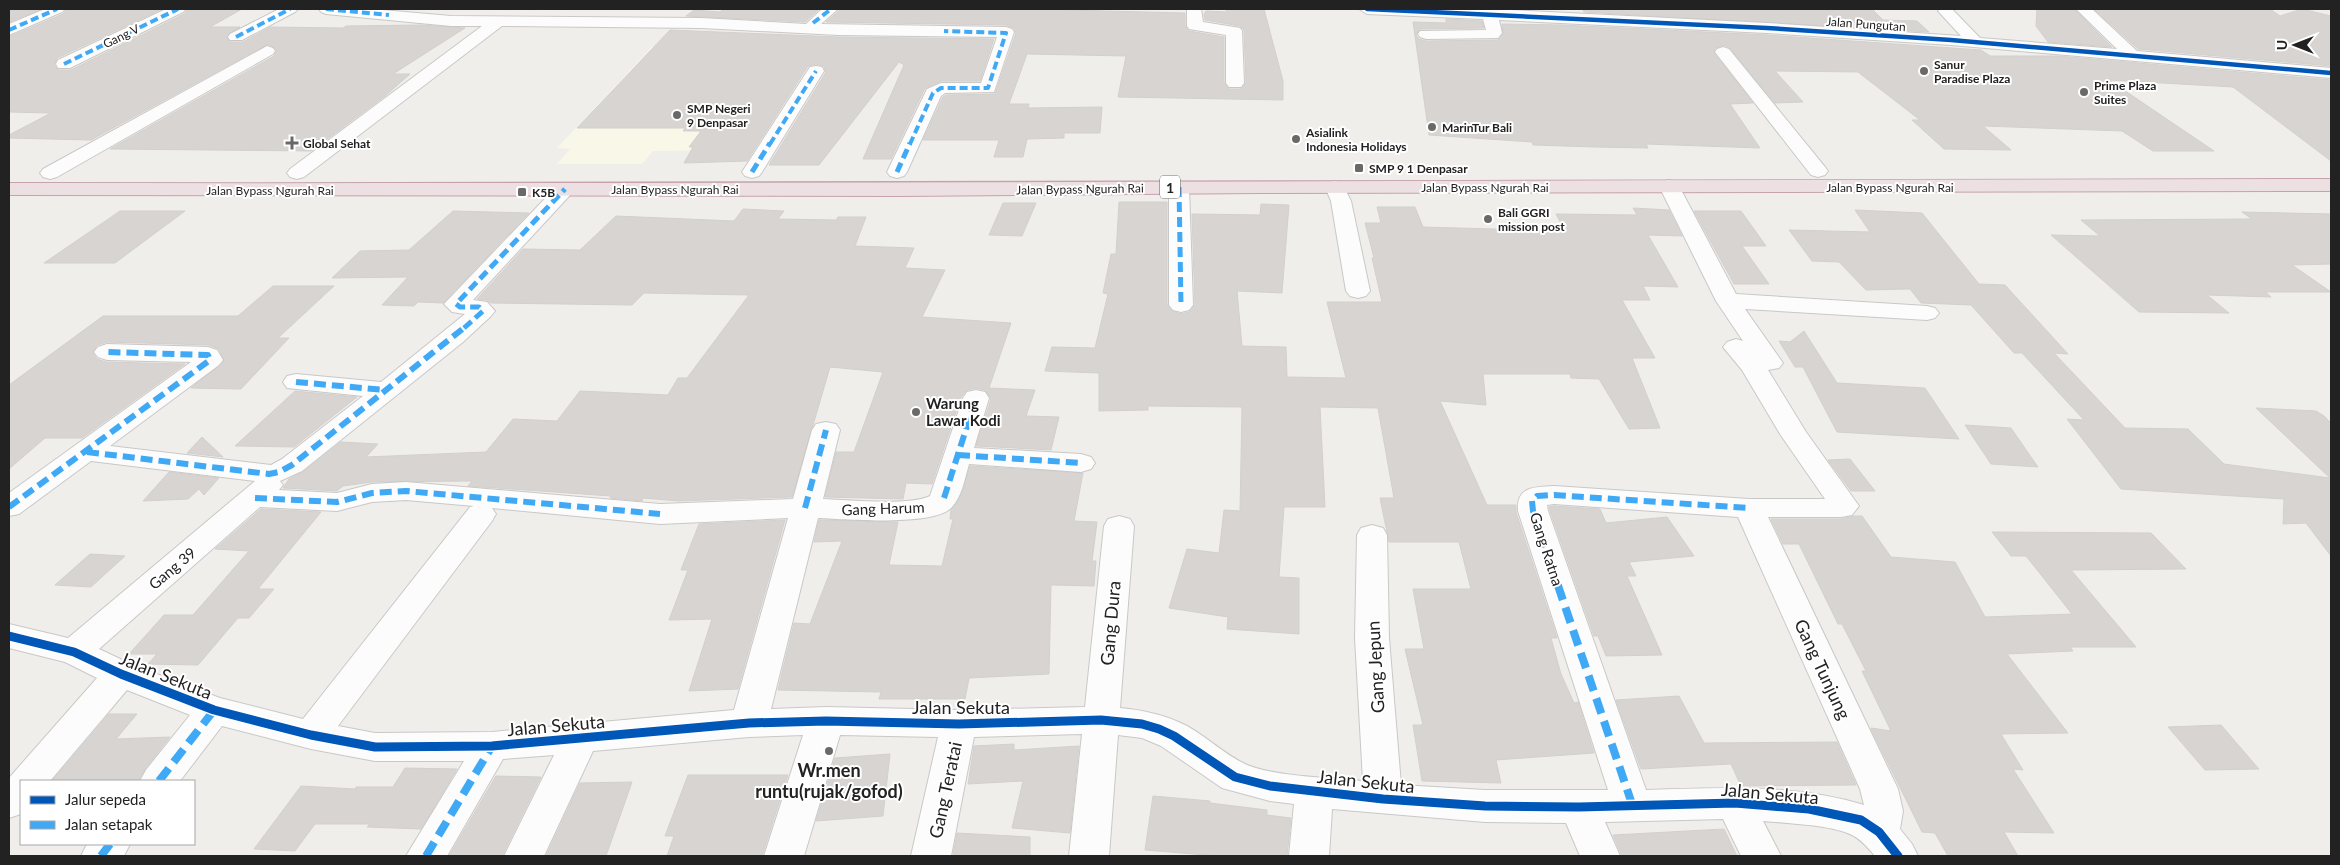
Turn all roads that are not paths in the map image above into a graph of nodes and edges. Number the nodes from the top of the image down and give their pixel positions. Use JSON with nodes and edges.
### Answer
{"nodes":[{"id":1,"x":57,"y":9,"type":"edge"},
{"id":2,"x":178,"y":9,"type":"edge"},
{"id":3,"x":290,"y":9,"type":"edge"},
{"id":4,"x":326,"y":9,"type":"edge"},
{"id":5,"x":831,"y":9,"type":"edge"},
{"id":6,"x":1194,"y":9,"type":"edge"},
{"id":7,"x":1368,"y":9,"type":"edge"},
{"id":8,"x":2084,"y":9,"type":"edge"},
{"id":9,"x":1946,"y":11,"type":"dead end"},
{"id":10,"x":394,"y":12,"type":"edge"},
{"id":11,"x":1490,"y":14,"type":"junction"},
{"id":12,"x":496,"y":22,"type":"junction"},
{"id":13,"x":813,"y":23,"type":"dead end"},
{"id":14,"x":9,"y":30,"type":"edge"},
{"id":15,"x":1426,"y":34,"type":"dead end"},
{"id":16,"x":236,"y":37,"type":"dead end"},
{"id":17,"x":1975,"y":42,"type":"junction"},
{"id":18,"x":267,"y":51,"type":"dead end"},
{"id":19,"x":1723,"y":52,"type":"dead end"},
{"id":20,"x":2134,"y":57,"type":"junction"},
{"id":21,"x":64,"y":64,"type":"dead end"},
{"id":22,"x":816,"y":71,"type":"dead end"},
{"id":23,"x":2331,"y":73,"type":"edge"},
{"id":24,"x":1235,"y":83,"type":"dead end"},
{"id":25,"x":2331,"y":169,"type":"edge"},
{"id":26,"x":1818,"y":171,"type":"junction"},
{"id":27,"x":9,"y":172,"type":"edge"},
{"id":28,"x":752,"y":172,"type":"junction"},
{"id":29,"x":897,"y":172,"type":"junction"},
{"id":30,"x":50,"y":173,"type":"junction"},
{"id":31,"x":191,"y":173,"type":"junction"},
{"id":32,"x":297,"y":173,"type":"junction"},
{"id":33,"x":2331,"y":185,"type":"edge"},
{"id":34,"x":1669,"y":186,"type":"junction"},
{"id":35,"x":1179,"y":187,"type":"junction"},
{"id":36,"x":1335,"y":187,"type":"junction"},
{"id":37,"x":9,"y":189,"type":"edge"},
{"id":38,"x":168,"y":189,"type":"junction"},
{"id":39,"x":565,"y":189,"type":"junction"},
{"id":40,"x":1358,"y":291,"type":"dead end"},
{"id":41,"x":1728,"y":301,"type":"junction"},
{"id":42,"x":1181,"y":306,"type":"dead end"},
{"id":43,"x":1927,"y":313,"type":"dead end"},
{"id":44,"x":1736,"y":347,"type":"dead end"},
{"id":45,"x":107,"y":352,"type":"dead end"},
{"id":46,"x":296,"y":382,"type":"dead end"},
{"id":47,"x":385,"y":390,"type":"junction"},
{"id":48,"x":976,"y":398,"type":"dead end"},
{"id":49,"x":1808,"y":421,"type":"dead end"},
{"id":50,"x":826,"y":430,"type":"dead end"},
{"id":51,"x":87,"y":452,"type":"junction"},
{"id":52,"x":958,"y":456,"type":"junction"},
{"id":53,"x":1081,"y":463,"type":"dead end"},
{"id":54,"x":262,"y":491,"type":"joint"},
{"id":55,"x":9,"y":507,"type":"edge"},
{"id":56,"x":805,"y":508,"type":"junction"},
{"id":57,"x":1749,"y":508,"type":"junction"},
{"id":58,"x":481,"y":514,"type":"dead end"},
{"id":59,"x":1118,"y":526,"type":"dead end"},
{"id":60,"x":1372,"y":535,"type":"dead end"},
{"id":61,"x":9,"y":636,"type":"edge"},
{"id":62,"x":74,"y":652,"type":"junction"},
{"id":63,"x":121,"y":674,"type":"junction"},
{"id":64,"x":214,"y":710,"type":"junction"},
{"id":65,"x":1101,"y":720,"type":"junction"},
{"id":66,"x":826,"y":721,"type":"junction"},
{"id":67,"x":749,"y":723,"type":"junction"},
{"id":68,"x":960,"y":724,"type":"junction"},
{"id":69,"x":311,"y":735,"type":"junction"},
{"id":70,"x":580,"y":739,"type":"junction"},
{"id":71,"x":492,"y":746,"type":"junction"},
{"id":72,"x":29,"y":780,"type":"edge"},
{"id":73,"x":160,"y":780,"type":"edge"},
{"id":74,"x":20,"y":790,"type":"edge"},
{"id":75,"x":1314,"y":792,"type":"junction"},
{"id":76,"x":1383,"y":799,"type":"junction"},
{"id":77,"x":9,"y":802,"type":"edge"},
{"id":78,"x":1735,"y":803,"type":"junction"},
{"id":79,"x":1632,"y":804,"type":"junction"},
{"id":80,"x":1579,"y":807,"type":"junction"},
{"id":81,"x":1889,"y":844,"type":"edge"},
{"id":82,"x":109,"y":845,"type":"edge"},
{"id":83,"x":101,"y":856,"type":"edge"},
{"id":84,"x":426,"y":856,"type":"edge"},
{"id":85,"x":524,"y":856,"type":"edge"},
{"id":86,"x":784,"y":856,"type":"edge"},
{"id":87,"x":931,"y":856,"type":"edge"},
{"id":88,"x":1089,"y":856,"type":"edge"},
{"id":89,"x":1309,"y":856,"type":"edge"},
{"id":90,"x":1600,"y":856,"type":"edge"},
{"id":91,"x":1761,"y":856,"type":"edge"}],
"edges":[{"from":1,"to":14,"type":"street"},
{"from":2,"to":21,"type":"street","name":"Gang V"},
{"from":3,"to":16,"type":"street"},
{"from":4,"to":10,"type":"street"},
{"from":5,"to":13,"type":"street"},
{"from":6,"to":24,"type":"street"},
{"from":7,"to":11,"type":"street","name":"Jalan Pungutan"},
{"from":8,"to":20,"type":"street"},
{"from":9,"to":17,"type":"street"},
{"from":10,"to":12,"type":"street"},
{"from":11,"to":15,"type":"street"},
{"from":11,"to":17,"type":"street","name":"Jalan Pungutan"},
{"from":12,"to":29,"type":"street"},
{"from":12,"to":32,"type":"street"},
{"from":17,"to":20,"type":"street","name":"Jalan Pungutan"},
{"from":18,"to":30,"type":"street"},
{"from":19,"to":26,"type":"street"},
{"from":20,"to":23,"type":"street","name":"Jalan Pungutan"},
{"from":22,"to":28,"type":"street"},
{"from":25,"to":26,"type":"highway","name":"Jalan Bypass Ngurah Rai","number":"1"},
{"from":26,"to":29,"type":"highway","name":"Jalan Bypass Ngurah Rai","number":"1"},
{"from":27,"to":30,"type":"highway","name":"Jalan Bypass Ngurah Rai","number":"1"},
{"from":28,"to":29,"type":"highway","name":"Jalan Bypass Ngurah Rai","number":"1"},
{"from":28,"to":32,"type":"highway","name":"Jalan Bypass Ngurah Rai","number":"1"},
{"from":30,"to":31,"type":"highway","name":"Jalan Bypass Ngurah Rai","number":"1"},
{"from":31,"to":32,"type":"highway","name":"Jalan Bypass Ngurah Rai","number":"1"},
{"from":31,"to":38,"type":"highway"},
{"from":33,"to":34,"type":"highway","name":"Jalan Bypass Ngurah Rai","number":"1"},
{"from":34,"to":36,"type":"highway","name":"Jalan Bypass Ngurah Rai","number":"1"},
{"from":34,"to":41,"type":"street"},
{"from":35,"to":36,"type":"highway","name":"Jalan Bypass Ngurah Rai","number":"1"},
{"from":35,"to":39,"type":"highway","name":"Jalan Bypass Ngurah Rai","number":"1"},
{"from":35,"to":42,"type":"street"},
{"from":36,"to":40,"type":"street"},
{"from":37,"to":38,"type":"highway","name":"Jalan Bypass Ngurah Rai","number":"1"},
{"from":38,"to":39,"type":"highway","name":"Jalan Bypass Ngurah Rai","number":"1"},
{"from":39,"to":47,"type":"street"},
{"from":41,"to":43,"type":"street"},
{"from":41,"to":49,"type":"street"},
{"from":44,"to":57,"type":"street"},
{"from":45,"to":51,"type":"street"},
{"from":46,"to":47,"type":"street"},
{"from":47,"to":51,"type":"street"},
{"from":48,"to":52,"type":"street","name":"Gang Harum"},
{"from":50,"to":56,"type":"street"},
{"from":51,"to":55,"type":"street"},
{"from":52,"to":53,"type":"street"},
{"from":52,"to":56,"type":"street","name":"Gang Harum"},
{"from":54,"to":56,"type":"street","name":"Gang Harum"},
{"from":54,"to":62,"type":"street","name":"Gang 39"},
{"from":56,"to":67,"type":"street"},
{"from":57,"to":79,"type":"street","name":"Gang Ratna"},
{"from":57,"to":81,"type":"street","name":"Gang Tunjung"},
{"from":58,"to":69,"type":"street"},
{"from":59,"to":65,"type":"street","name":"Gang Dura"},
{"from":60,"to":76,"type":"street","name":"Gang Jepun"},
{"from":61,"to":62,"type":"street","name":"Jalan Sekuta"},
{"from":62,"to":63,"type":"street","name":"Jalan Sekuta"},
{"from":63,"to":64,"type":"street","name":"Jalan Sekuta"},
{"from":63,"to":72,"type":"street"},
{"from":64,"to":69,"type":"street","name":"Jalan Sekuta"},
{"from":64,"to":73,"type":"street"},
{"from":65,"to":68,"type":"street","name":"Jalan Sekuta"},
{"from":65,"to":75,"type":"street","name":"Jalan Sekuta"},
{"from":65,"to":88,"type":"street","name":"Gang Dura"},
{"from":66,"to":67,"type":"street","name":"Jalan Sekuta"},
{"from":66,"to":68,"type":"street","name":"Jalan Sekuta"},
{"from":66,"to":86,"type":"street"},
{"from":67,"to":70,"type":"street","name":"Jalan Sekuta"},
{"from":68,"to":87,"type":"street","name":"Gang Teratai"},
{"from":69,"to":71,"type":"street","name":"Jalan Sekuta"},
{"from":70,"to":71,"type":"street","name":"Jalan Sekuta"},
{"from":70,"to":85,"type":"street"},
{"from":71,"to":84,"type":"street"},
{"from":74,"to":77,"type":"street"},
{"from":75,"to":76,"type":"street","name":"Jalan Sekuta"},
{"from":75,"to":89,"type":"street"},
{"from":76,"to":80,"type":"street","name":"Jalan Sekuta"},
{"from":78,"to":79,"type":"street","name":"Jalan Sekuta"},
{"from":78,"to":81,"type":"street","name":"Jalan Sekuta"},
{"from":78,"to":91,"type":"street"},
{"from":79,"to":80,"type":"street","name":"Jalan Sekuta"},
{"from":80,"to":90,"type":"street"},
{"from":82,"to":83,"type":"street"}]}
